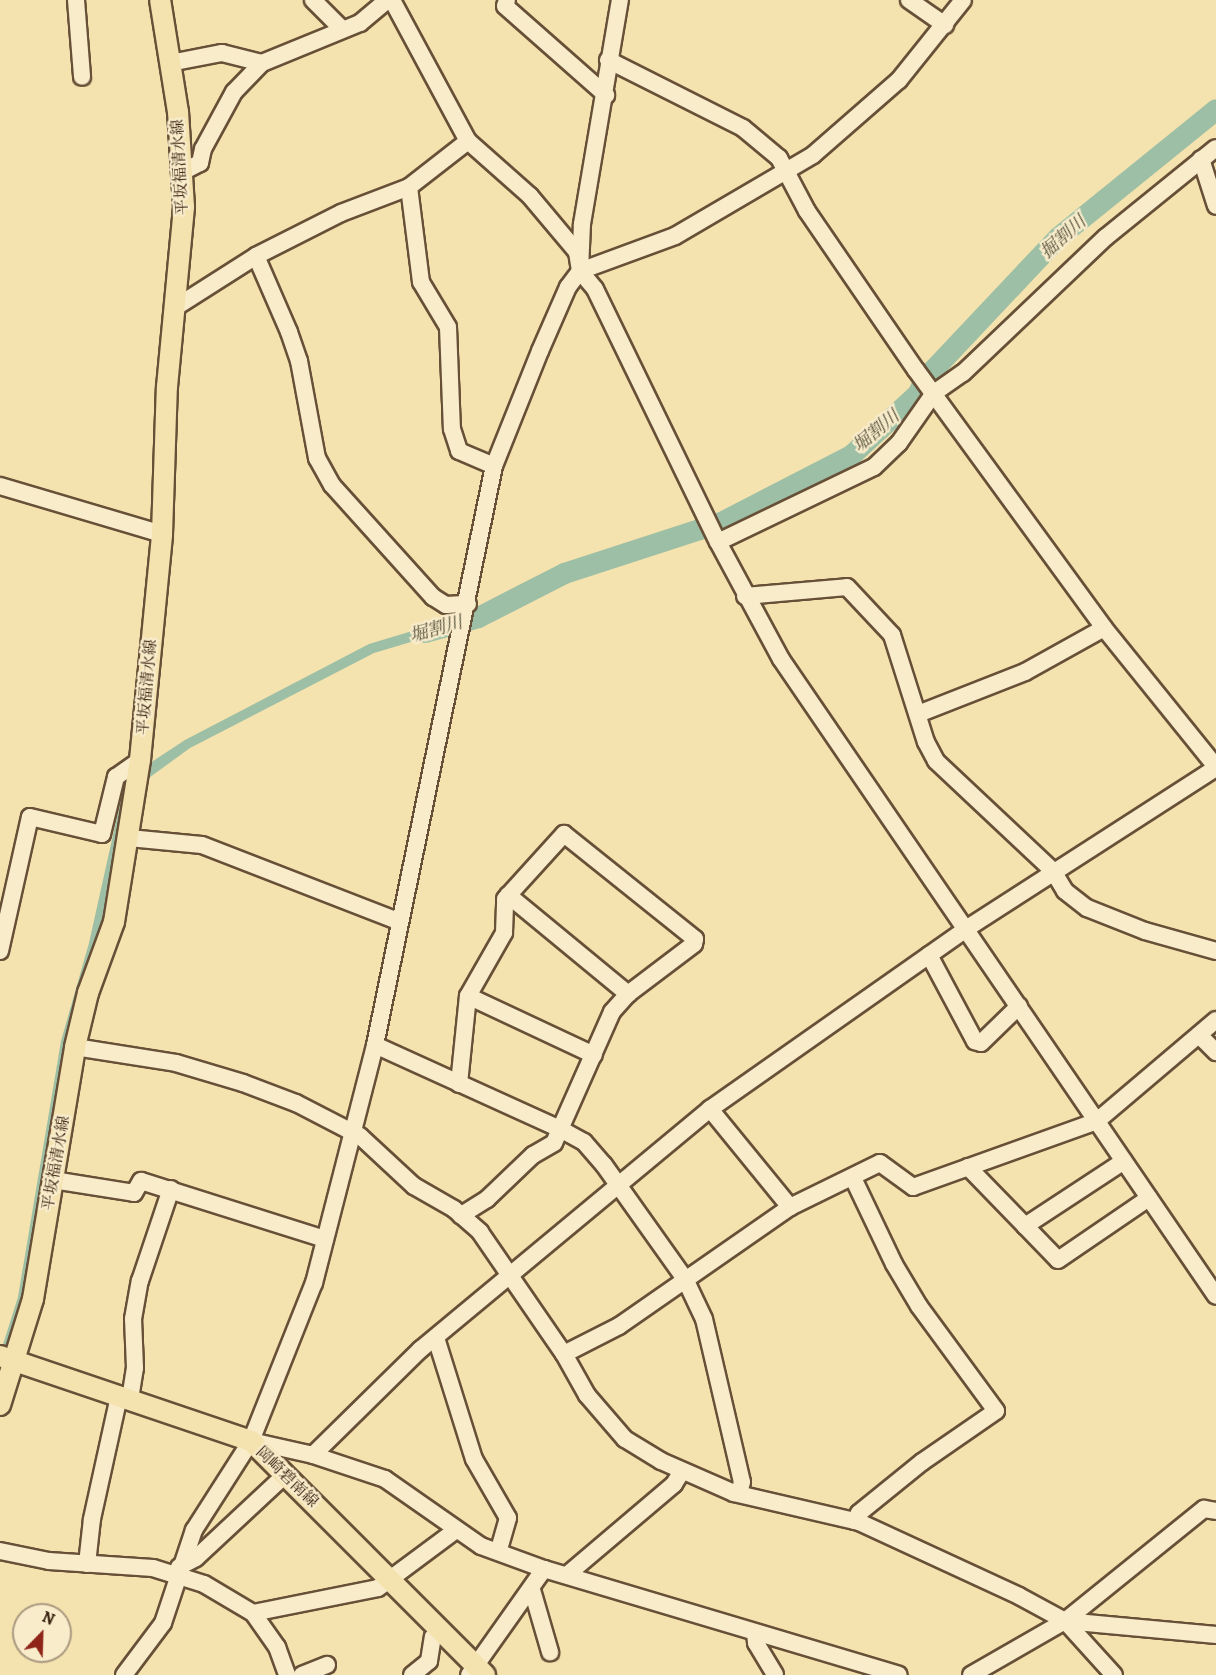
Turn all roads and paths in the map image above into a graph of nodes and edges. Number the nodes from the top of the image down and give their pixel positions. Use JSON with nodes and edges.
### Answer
{"nodes":[{"id":1,"x":76,"y":0,"type":"edge"},
{"id":2,"x":160,"y":0,"type":"edge"},
{"id":3,"x":313,"y":0,"type":"edge"},
{"id":4,"x":387,"y":0,"type":"edge"},
{"id":5,"x":392,"y":0,"type":"edge"},
{"id":6,"x":507,"y":0,"type":"edge"},
{"id":7,"x":620,"y":0,"type":"edge"},
{"id":8,"x":909,"y":0,"type":"edge"},
{"id":9,"x":963,"y":0,"type":"edge"},
{"id":10,"x":945,"y":25,"type":"junction"},
{"id":11,"x":342,"y":29,"type":"junction"},
{"id":12,"x":608,"y":60,"type":"junction"},
{"id":13,"x":170,"y":63,"type":"junction"},
{"id":14,"x":262,"y":63,"type":"junction"},
{"id":15,"x":82,"y":77,"type":"dead end"},
{"id":16,"x":606,"y":94,"type":"junction"},
{"id":17,"x":468,"y":141,"type":"junction"},
{"id":18,"x":1216,"y":148,"type":"edge"},
{"id":19,"x":1201,"y":159,"type":"junction"},
{"id":20,"x":184,"y":171,"type":"junction"},
{"id":21,"x":784,"y":173,"type":"junction"},
{"id":22,"x":409,"y":187,"type":"junction"},
{"id":23,"x":1216,"y":206,"type":"edge"},
{"id":24,"x":256,"y":256,"type":"junction"},
{"id":25,"x":580,"y":271,"type":"junction"},
{"id":26,"x":176,"y":307,"type":"junction"},
{"id":27,"x":934,"y":393,"type":"junction"},
{"id":28,"x":494,"y":466,"type":"junction"},
{"id":29,"x":0,"y":486,"type":"edge"},
{"id":30,"x":162,"y":534,"type":"junction"},
{"id":31,"x":718,"y":542,"type":"junction"},
{"id":32,"x":745,"y":596,"type":"junction"},
{"id":33,"x":468,"y":604,"type":"junction"},
{"id":34,"x":1104,"y":628,"type":"junction"},
{"id":35,"x":918,"y":714,"type":"junction"},
{"id":36,"x":140,"y":760,"type":"junction"},
{"id":37,"x":1216,"y":767,"type":"edge"},
{"id":38,"x":129,"y":838,"type":"junction"},
{"id":39,"x":1053,"y":871,"type":"junction"},
{"id":40,"x":508,"y":895,"type":"junction"},
{"id":41,"x":399,"y":921,"type":"junction"},
{"id":42,"x":966,"y":929,"type":"junction"},
{"id":43,"x":0,"y":951,"type":"edge"},
{"id":44,"x":1216,"y":951,"type":"edge"},
{"id":45,"x":929,"y":955,"type":"junction"},
{"id":46,"x":628,"y":994,"type":"junction"},
{"id":47,"x":468,"y":996,"type":"junction"},
{"id":48,"x":1019,"y":1006,"type":"junction"},
{"id":49,"x":1216,"y":1020,"type":"edge"},
{"id":50,"x":1200,"y":1036,"type":"junction"},
{"id":51,"x":375,"y":1045,"type":"junction"},
{"id":52,"x":75,"y":1047,"type":"junction"},
{"id":53,"x":1216,"y":1052,"type":"edge"},
{"id":54,"x":594,"y":1055,"type":"junction"},
{"id":55,"x":459,"y":1084,"type":"junction"},
{"id":56,"x":710,"y":1109,"type":"junction"},
{"id":57,"x":1097,"y":1122,"type":"junction"},
{"id":58,"x":562,"y":1130,"type":"junction"},
{"id":59,"x":353,"y":1132,"type":"junction"},
{"id":60,"x":1124,"y":1161,"type":"junction"},
{"id":61,"x":968,"y":1167,"type":"junction"},
{"id":62,"x":853,"y":1178,"type":"junction"},
{"id":63,"x":53,"y":1180,"type":"junction"},
{"id":64,"x":617,"y":1185,"type":"junction"},
{"id":65,"x":171,"y":1190,"type":"junction"},
{"id":66,"x":1149,"y":1198,"type":"junction"},
{"id":67,"x":790,"y":1207,"type":"junction"},
{"id":68,"x":461,"y":1215,"type":"junction"},
{"id":69,"x":1024,"y":1226,"type":"junction"},
{"id":70,"x":325,"y":1239,"type":"junction"},
{"id":71,"x":512,"y":1276,"type":"junction"},
{"id":72,"x":685,"y":1279,"type":"junction"},
{"id":73,"x":1216,"y":1296,"type":"edge"},
{"id":74,"x":436,"y":1338,"type":"junction"},
{"id":75,"x":564,"y":1354,"type":"junction"},
{"id":76,"x":6,"y":1359,"type":"edge"},
{"id":77,"x":125,"y":1397,"type":"junction"},
{"id":78,"x":0,"y":1405,"type":"edge"},
{"id":79,"x":251,"y":1441,"type":"junction"},
{"id":80,"x":313,"y":1455,"type":"junction"},
{"id":81,"x":682,"y":1471,"type":"junction"},
{"id":82,"x":286,"y":1474,"type":"junction"},
{"id":83,"x":739,"y":1493,"type":"junction"},
{"id":84,"x":1216,"y":1511,"type":"edge"},
{"id":85,"x":855,"y":1521,"type":"junction"},
{"id":86,"x":456,"y":1530,"type":"junction"},
{"id":87,"x":0,"y":1551,"type":"edge"},
{"id":88,"x":498,"y":1552,"type":"junction"},
{"id":89,"x":87,"y":1564,"type":"junction"},
{"id":90,"x":544,"y":1569,"type":"junction"},
{"id":91,"x":178,"y":1571,"type":"junction"},
{"id":92,"x":568,"y":1574,"type":"junction"},
{"id":93,"x":390,"y":1580,"type":"junction"},
{"id":94,"x":532,"y":1590,"type":"junction"},
{"id":95,"x":252,"y":1613,"type":"junction"},
{"id":96,"x":1065,"y":1621,"type":"junction"},
{"id":97,"x":440,"y":1630,"type":"junction"},
{"id":98,"x":755,"y":1633,"type":"junction"},
{"id":99,"x":1216,"y":1635,"type":"edge"},
{"id":100,"x":550,"y":1652,"type":"dead end"},
{"id":101,"x":327,"y":1665,"type":"dead end"},
{"id":102,"x":476,"y":1672,"type":"edge"},
{"id":103,"x":124,"y":1675,"type":"edge"},
{"id":104,"x":287,"y":1675,"type":"edge"},
{"id":105,"x":302,"y":1675,"type":"edge"},
{"id":106,"x":412,"y":1675,"type":"edge"},
{"id":107,"x":775,"y":1675,"type":"edge"},
{"id":108,"x":899,"y":1675,"type":"edge"},
{"id":109,"x":971,"y":1675,"type":"edge"},
{"id":110,"x":1114,"y":1675,"type":"edge"}],
"edges":[{"from":1,"to":15,"type":"street"},
{"from":2,"to":13,"type":"main road","name":"平坂福清水線"},
{"from":3,"to":11,"type":"street"},
{"from":4,"to":11,"type":"street"},
{"from":5,"to":17,"type":"street"},
{"from":6,"to":16,"type":"street"},
{"from":7,"to":12,"type":"street"},
{"from":8,"to":10,"type":"street"},
{"from":9,"to":10,"type":"street"},
{"from":10,"to":21,"type":"street"},
{"from":11,"to":14,"type":"street"},
{"from":12,"to":16,"type":"street"},
{"from":12,"to":21,"type":"street"},
{"from":13,"to":14,"type":"street"},
{"from":13,"to":20,"type":"main road","name":"平坂福清水線"},
{"from":14,"to":20,"type":"street"},
{"from":16,"to":25,"type":"street"},
{"from":17,"to":22,"type":"street"},
{"from":17,"to":25,"type":"street"},
{"from":18,"to":19,"type":"street"},
{"from":19,"to":23,"type":"street"},
{"from":19,"to":27,"type":"street"},
{"from":20,"to":26,"type":"main road","name":"平坂福清水線"},
{"from":21,"to":25,"type":"street"},
{"from":21,"to":27,"type":"street"},
{"from":22,"to":24,"type":"street"},
{"from":22,"to":28,"type":"street"},
{"from":24,"to":26,"type":"street"},
{"from":24,"to":33,"type":"street"},
{"from":25,"to":28,"type":"street"},
{"from":25,"to":31,"type":"street"},
{"from":26,"to":30,"type":"main road","name":"平坂福清水線"},
{"from":27,"to":31,"type":"street"},
{"from":27,"to":34,"type":"street"},
{"from":28,"to":33,"type":"street"},
{"from":29,"to":30,"type":"street"},
{"from":30,"to":36,"type":"main road","name":"平坂福清水線"},
{"from":31,"to":32,"type":"street"},
{"from":32,"to":35,"type":"street"},
{"from":32,"to":42,"type":"street"},
{"from":33,"to":41,"type":"street"},
{"from":34,"to":35,"type":"street"},
{"from":34,"to":37,"type":"street"},
{"from":35,"to":39,"type":"street"},
{"from":36,"to":38,"type":"main road","name":"平坂福清水線"},
{"from":36,"to":43,"type":"street"},
{"from":37,"to":39,"type":"street"},
{"from":38,"to":41,"type":"street"},
{"from":38,"to":52,"type":"main road","name":"平坂福清水線"},
{"from":39,"to":42,"type":"street"},
{"from":39,"to":44,"type":"street"},
{"from":40,"to":46,"type":"street"},
{"from":40,"to":46,"type":"street"},
{"from":40,"to":47,"type":"street"},
{"from":41,"to":51,"type":"street"},
{"from":42,"to":45,"type":"street"},
{"from":42,"to":48,"type":"street"},
{"from":45,"to":48,"type":"street"},
{"from":45,"to":56,"type":"street"},
{"from":46,"to":54,"type":"street"},
{"from":47,"to":54,"type":"street"},
{"from":47,"to":55,"type":"street"},
{"from":48,"to":57,"type":"street"},
{"from":49,"to":50,"type":"street"},
{"from":50,"to":53,"type":"street"},
{"from":50,"to":57,"type":"street"},
{"from":51,"to":55,"type":"street"},
{"from":51,"to":59,"type":"street"},
{"from":52,"to":59,"type":"street"},
{"from":52,"to":63,"type":"main road","name":"平坂福清水線"},
{"from":54,"to":58,"type":"street"},
{"from":55,"to":58,"type":"street"},
{"from":56,"to":64,"type":"street"},
{"from":56,"to":67,"type":"street"},
{"from":57,"to":60,"type":"street"},
{"from":57,"to":61,"type":"street"},
{"from":58,"to":64,"type":"street"},
{"from":58,"to":68,"type":"street"},
{"from":59,"to":68,"type":"street"},
{"from":59,"to":70,"type":"street"},
{"from":60,"to":66,"type":"street"},
{"from":60,"to":69,"type":"street"},
{"from":61,"to":62,"type":"street"},
{"from":61,"to":69,"type":"street"},
{"from":62,"to":67,"type":"street"},
{"from":62,"to":85,"type":"street"},
{"from":63,"to":65,"type":"street"},
{"from":63,"to":76,"type":"main road","name":"平坂福清水線"},
{"from":64,"to":71,"type":"street"},
{"from":64,"to":72,"type":"street"},
{"from":65,"to":70,"type":"street"},
{"from":65,"to":77,"type":"street"},
{"from":66,"to":69,"type":"street"},
{"from":66,"to":73,"type":"street"},
{"from":67,"to":72,"type":"street"},
{"from":68,"to":71,"type":"street"},
{"from":70,"to":79,"type":"street"},
{"from":71,"to":74,"type":"street"},
{"from":71,"to":75,"type":"street"},
{"from":72,"to":75,"type":"street"},
{"from":72,"to":83,"type":"street"},
{"from":74,"to":80,"type":"street"},
{"from":74,"to":88,"type":"street"},
{"from":75,"to":81,"type":"street"},
{"from":76,"to":77,"type":"main road","name":"岡崎碧南線"},
{"from":76,"to":78,"type":"main road","name":"平坂福清水線"},
{"from":77,"to":79,"type":"main road","name":"岡崎碧南線"},
{"from":77,"to":89,"type":"street"},
{"from":79,"to":80,"type":"street"},
{"from":79,"to":82,"type":"main road","name":"岡崎碧南線"},
{"from":79,"to":91,"type":"street"},
{"from":80,"to":86,"type":"street"},
{"from":81,"to":83,"type":"street"},
{"from":81,"to":92,"type":"street"},
{"from":82,"to":91,"type":"street"},
{"from":82,"to":93,"type":"main road","name":"岡崎碧南線"},
{"from":83,"to":85,"type":"street"},
{"from":84,"to":96,"type":"street"},
{"from":85,"to":96,"type":"street"},
{"from":86,"to":88,"type":"street"},
{"from":86,"to":93,"type":"street"},
{"from":87,"to":89,"type":"street"},
{"from":88,"to":90,"type":"street"},
{"from":89,"to":91,"type":"street"},
{"from":90,"to":92,"type":"street"},
{"from":90,"to":94,"type":"street"},
{"from":91,"to":95,"type":"street"},
{"from":91,"to":103,"type":"street"},
{"from":92,"to":98,"type":"street"},
{"from":93,"to":95,"type":"street"},
{"from":93,"to":97,"type":"main road","name":"岡崎碧南線"},
{"from":94,"to":100,"type":"street"},
{"from":94,"to":102,"type":"street"},
{"from":95,"to":104,"type":"street"},
{"from":96,"to":99,"type":"street"},
{"from":96,"to":109,"type":"street"},
{"from":96,"to":110,"type":"street"},
{"from":97,"to":102,"type":"main road","name":"岡崎碧南線"},
{"from":97,"to":106,"type":"street"},
{"from":98,"to":107,"type":"street"},
{"from":98,"to":108,"type":"street"},
{"from":101,"to":105,"type":"street"}]}
